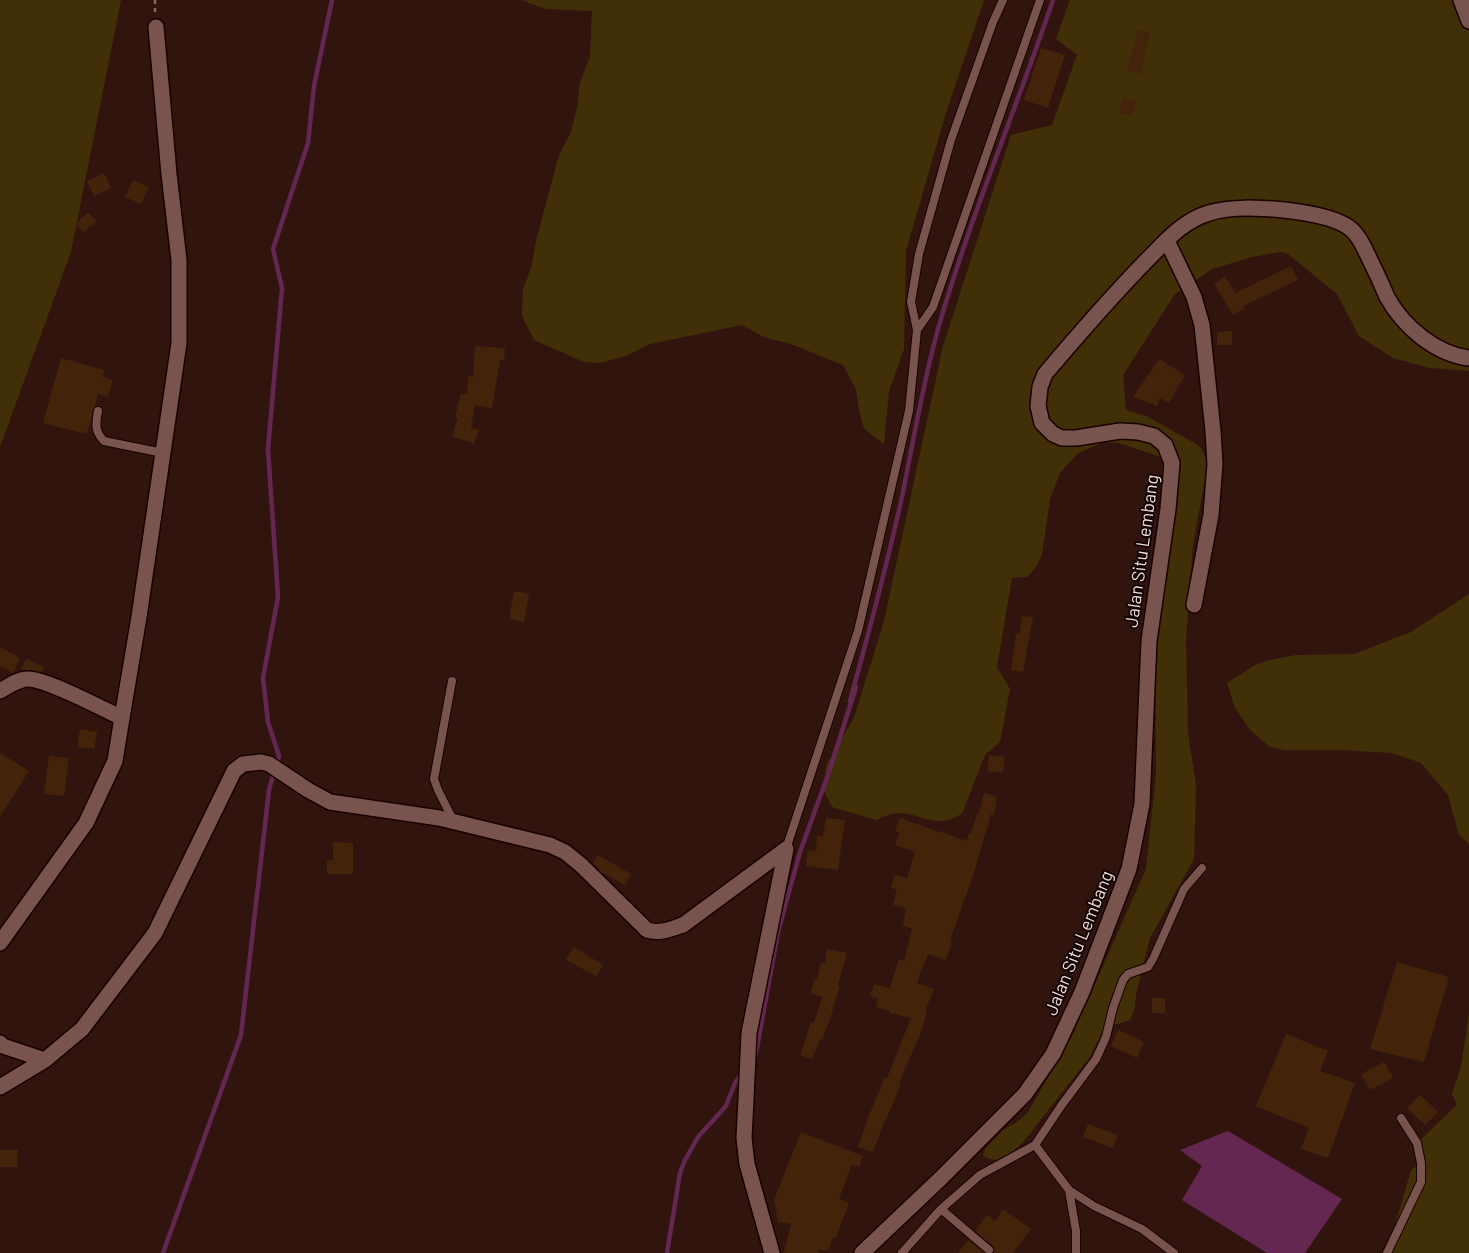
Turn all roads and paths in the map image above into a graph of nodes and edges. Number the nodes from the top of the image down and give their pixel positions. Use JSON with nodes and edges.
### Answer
{"nodes":[{"id":1,"x":1003,"y":0,"type":"edge"},
{"id":2,"x":1040,"y":0,"type":"edge"},
{"id":3,"x":1461,"y":0,"type":"edge"},
{"id":4,"x":1469,"y":21,"type":"edge"},
{"id":5,"x":156,"y":27,"type":"dead end"},
{"id":6,"x":1167,"y":241,"type":"junction"},
{"id":7,"x":917,"y":330,"type":"junction"},
{"id":8,"x":1469,"y":358,"type":"edge"},
{"id":9,"x":98,"y":411,"type":"dead end"},
{"id":10,"x":163,"y":453,"type":"junction"},
{"id":11,"x":1194,"y":605,"type":"dead end"},
{"id":12,"x":452,"y":682,"type":"dead end"},
{"id":13,"x":0,"y":691,"type":"edge"},
{"id":14,"x":122,"y":718,"type":"junction"},
{"id":15,"x":454,"y":822,"type":"junction"},
{"id":16,"x":786,"y":849,"type":"junction"},
{"id":17,"x":1202,"y":868,"type":"dead end"},
{"id":18,"x":0,"y":943,"type":"edge"},
{"id":19,"x":0,"y":1042,"type":"edge"},
{"id":20,"x":46,"y":1060,"type":"junction"},
{"id":21,"x":0,"y":1087,"type":"edge"},
{"id":22,"x":1401,"y":1118,"type":"dead end"},
{"id":23,"x":1035,"y":1145,"type":"junction"},
{"id":24,"x":1069,"y":1190,"type":"junction"},
{"id":25,"x":941,"y":1209,"type":"junction"},
{"id":26,"x":989,"y":1250,"type":"dead end"},
{"id":27,"x":772,"y":1253,"type":"edge"},
{"id":28,"x":862,"y":1253,"type":"edge"},
{"id":29,"x":902,"y":1253,"type":"edge"},
{"id":30,"x":1076,"y":1253,"type":"edge"},
{"id":31,"x":1174,"y":1253,"type":"edge"},
{"id":32,"x":1387,"y":1253,"type":"edge"}],
"edges":[{"from":1,"to":7,"type":"lane"},
{"from":2,"to":7,"type":"lane"},
{"from":3,"to":4,"type":"street"},
{"from":5,"to":10,"type":"street"},
{"from":6,"to":8,"type":"street","name":"Jalan Situ Lembang"},
{"from":6,"to":11,"type":"street"},
{"from":6,"to":28,"type":"street","name":"Jalan Situ Lembang"},
{"from":7,"to":16,"type":"lane"},
{"from":9,"to":10,"type":"lane"},
{"from":10,"to":14,"type":"street"},
{"from":12,"to":15,"type":"lane"},
{"from":13,"to":14,"type":"street"},
{"from":14,"to":18,"type":"street"},
{"from":15,"to":16,"type":"street"},
{"from":15,"to":20,"type":"street"},
{"from":16,"to":27,"type":"street"},
{"from":17,"to":23,"type":"lane"},
{"from":19,"to":20,"type":"street"},
{"from":20,"to":21,"type":"street"},
{"from":22,"to":32,"type":"lane"},
{"from":23,"to":24,"type":"lane"},
{"from":23,"to":25,"type":"lane"},
{"from":24,"to":30,"type":"lane"},
{"from":24,"to":31,"type":"lane"},
{"from":25,"to":26,"type":"lane"},
{"from":25,"to":29,"type":"lane"}]}
